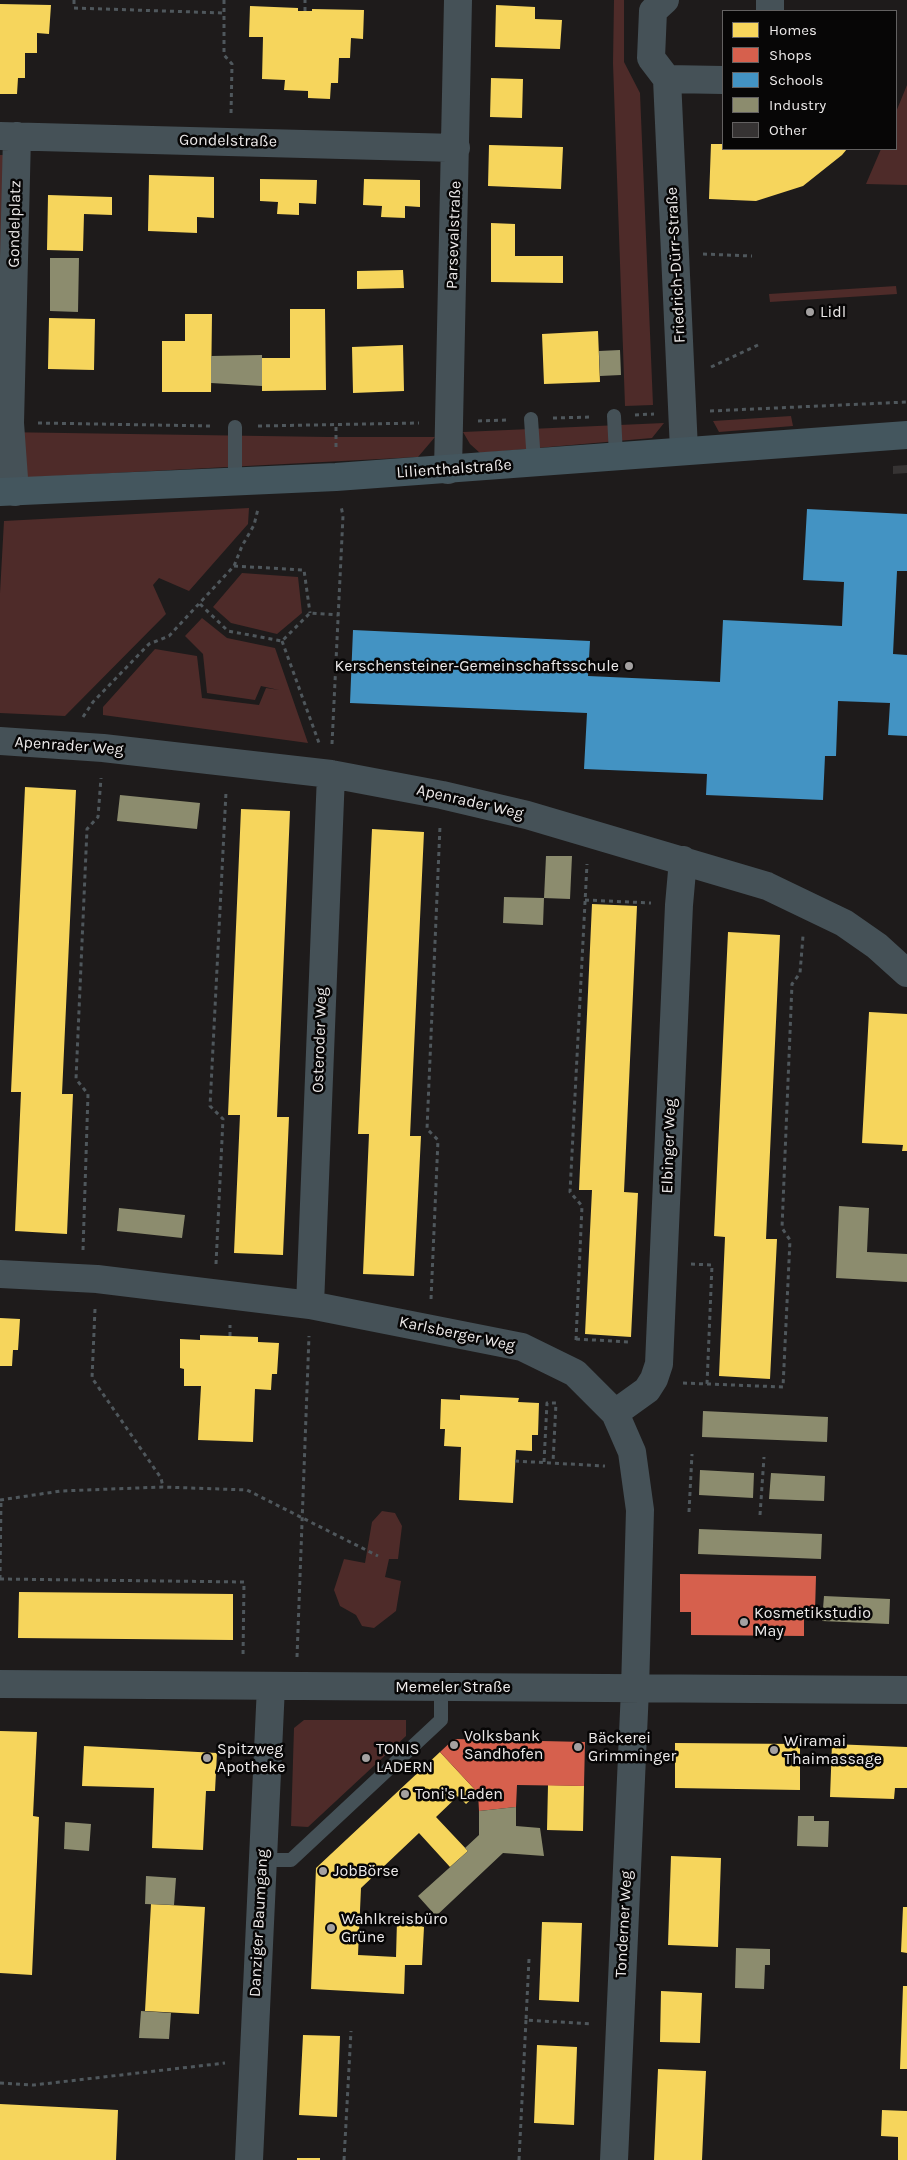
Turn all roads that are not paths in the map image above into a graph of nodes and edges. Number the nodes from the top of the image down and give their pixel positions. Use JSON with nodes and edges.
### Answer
{"nodes":[{"id":1,"x":458,"y":0,"type":"edge"},
{"id":2,"x":665,"y":0,"type":"edge"},
{"id":3,"x":668,"y":79,"type":"junction"},
{"id":4,"x":722,"y":80,"type":"edge"},
{"id":5,"x":9,"y":136,"type":"edge"},
{"id":6,"x":456,"y":148,"type":"junction"},
{"id":7,"x":614,"y":416,"type":"dead end"},
{"id":8,"x":531,"y":419,"type":"dead end"},
{"id":9,"x":235,"y":427,"type":"dead end"},
{"id":10,"x":907,"y":436,"type":"edge"},
{"id":11,"x":684,"y":450,"type":"junction"},
{"id":12,"x":616,"y":455,"type":"junction"},
{"id":13,"x":534,"y":462,"type":"junction"},
{"id":14,"x":448,"y":470,"type":"junction"},
{"id":15,"x":235,"y":480,"type":"junction"},
{"id":16,"x":8,"y":492,"type":"edge"},
{"id":17,"x":0,"y":741,"type":"edge"},
{"id":18,"x":330,"y":774,"type":"junction"},
{"id":19,"x":683,"y":860,"type":"junction"},
{"id":20,"x":907,"y":973,"type":"edge"},
{"id":21,"x":0,"y":1274,"type":"edge"},
{"id":22,"x":310,"y":1305,"type":"junction"},
{"id":23,"x":615,"y":1413,"type":"junction"},
{"id":24,"x":0,"y":1684,"type":"edge"},
{"id":25,"x":284,"y":1686,"type":"junction"},
{"id":26,"x":441,"y":1687,"type":"junction"},
{"id":27,"x":635,"y":1689,"type":"junction"},
{"id":28,"x":907,"y":1690,"type":"edge"},
{"id":29,"x":262,"y":1860,"type":"junction"},
{"id":30,"x":249,"y":2160,"type":"edge"},
{"id":31,"x":614,"y":2160,"type":"edge"}],
"edges":[{"from":1,"to":6,"type":"street","name":"Parsevalstraße"},
{"from":2,"to":3,"type":"street"},
{"from":3,"to":4,"type":"street"},
{"from":3,"to":11,"type":"street","name":"Friedrich-Dürr-Straße"},
{"from":5,"to":6,"type":"street","name":"Gondelstraße"},
{"from":5,"to":16,"type":"street","name":"Gondelplatz"},
{"from":6,"to":14,"type":"street","name":"Parsevalstraße"},
{"from":7,"to":12,"type":"lane"},
{"from":8,"to":13,"type":"lane"},
{"from":9,"to":15,"type":"lane"},
{"from":10,"to":11,"type":"street","name":"Lilienthalstraße"},
{"from":11,"to":12,"type":"street","name":"Lilienthalstraße"},
{"from":12,"to":13,"type":"street","name":"Lilienthalstraße"},
{"from":13,"to":14,"type":"street","name":"Lilienthalstraße"},
{"from":14,"to":15,"type":"street","name":"Lilienthalstraße"},
{"from":15,"to":16,"type":"street","name":"Lilienthalstraße"},
{"from":17,"to":18,"type":"street","name":"Apenrader Weg"},
{"from":18,"to":19,"type":"street","name":"Apenrader Weg"},
{"from":18,"to":22,"type":"street","name":"Osteroder Weg"},
{"from":19,"to":20,"type":"street","name":"Apenrader Weg"},
{"from":19,"to":23,"type":"street","name":"Elbinger Weg"},
{"from":21,"to":22,"type":"street","name":"Karlsberger Weg"},
{"from":22,"to":23,"type":"street","name":"Karlsberger Weg"},
{"from":23,"to":27,"type":"street","name":"Karlsberger Weg"},
{"from":24,"to":25,"type":"street","name":"Memeler Straße"},
{"from":25,"to":26,"type":"street","name":"Memeler Straße"},
{"from":25,"to":29,"type":"street","name":"Danziger Baumgang"},
{"from":26,"to":27,"type":"street","name":"Memeler Straße"},
{"from":26,"to":29,"type":"lane"},
{"from":27,"to":28,"type":"street","name":"Memeler Straße"},
{"from":27,"to":31,"type":"street","name":"Tonderner Weg"},
{"from":29,"to":30,"type":"street","name":"Danziger Baumgang"}]}
